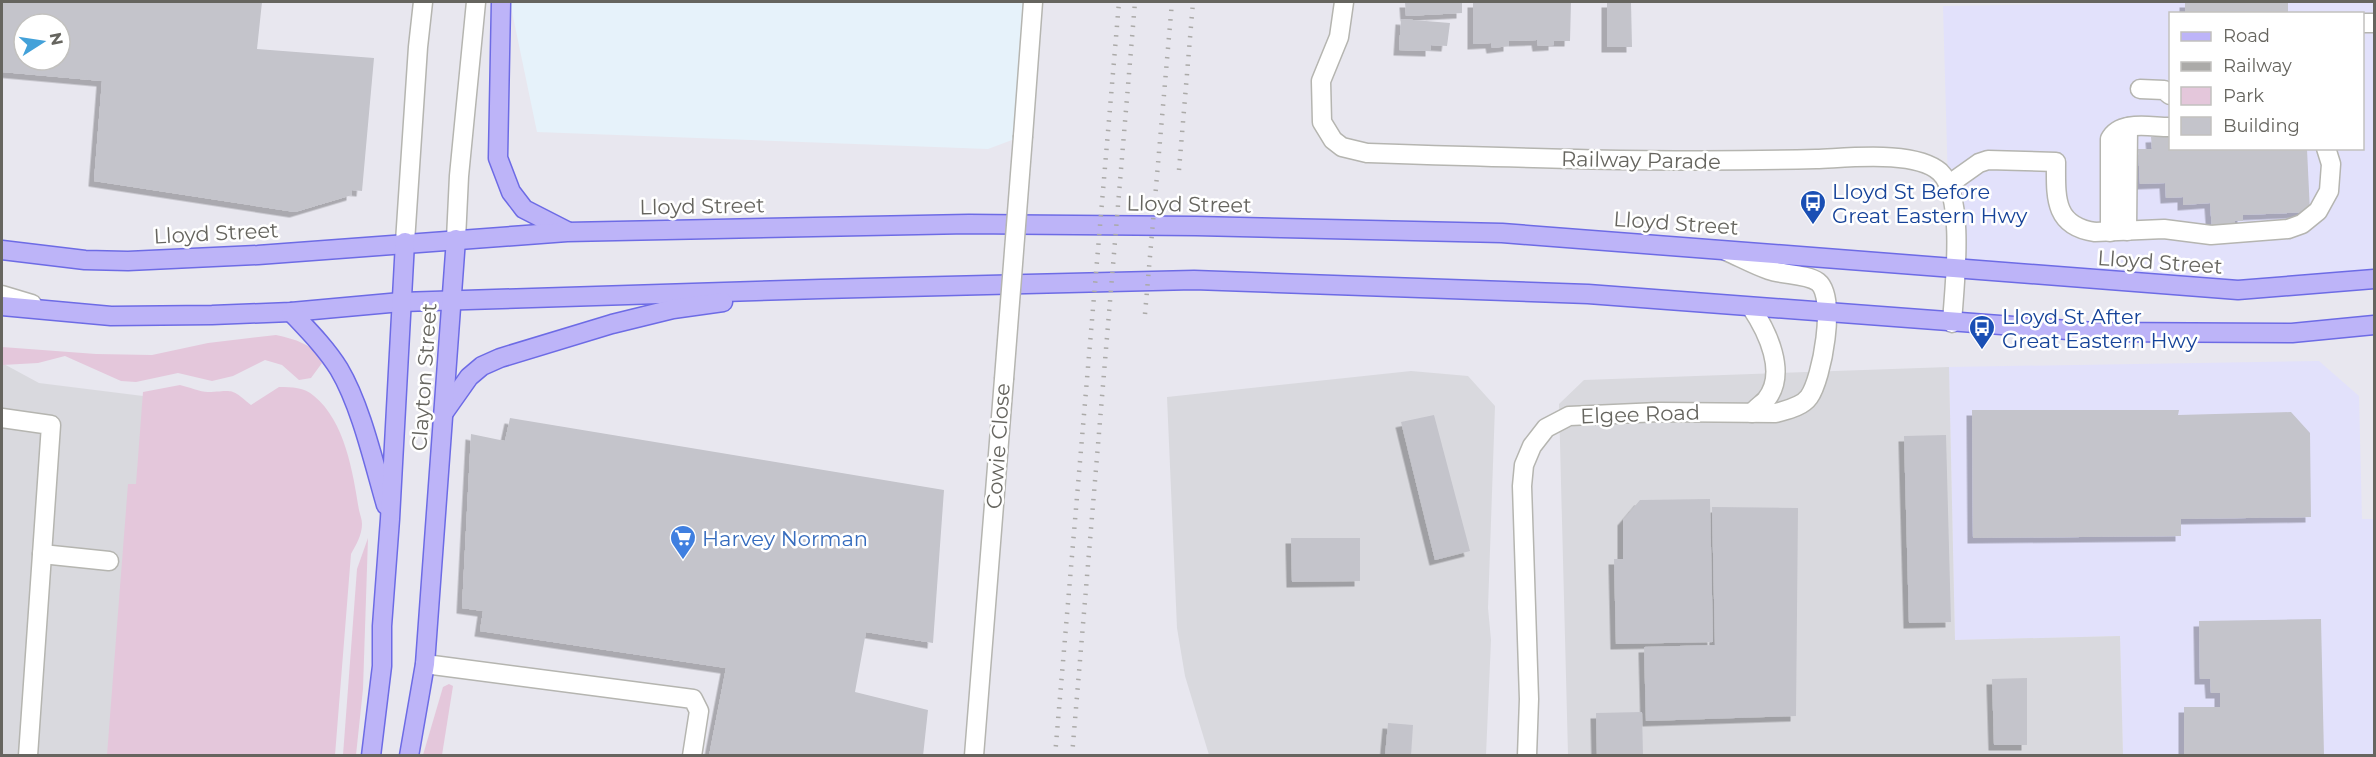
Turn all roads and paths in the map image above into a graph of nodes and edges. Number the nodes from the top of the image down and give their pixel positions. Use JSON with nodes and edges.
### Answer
{"nodes":[{"id":1,"x":423,"y":2,"type":"edge"},
{"id":2,"x":476,"y":2,"type":"edge"},
{"id":3,"x":501,"y":2,"type":"edge"},
{"id":4,"x":1033,"y":2,"type":"edge"},
{"id":5,"x":1344,"y":2,"type":"edge"},
{"id":6,"x":2140,"y":89,"type":"dead end"},
{"id":7,"x":2169,"y":94,"type":"edge"},
{"id":8,"x":2169,"y":127,"type":"dead end"},
{"id":9,"x":2327,"y":150,"type":"edge"},
{"id":10,"x":1948,"y":185,"type":"junction"},
{"id":11,"x":2118,"y":231,"type":"junction"},
{"id":12,"x":567,"y":232,"type":"junction"},
{"id":13,"x":456,"y":239,"type":"junction"},
{"id":14,"x":405,"y":242,"type":"junction"},
{"id":15,"x":1723,"y":249,"type":"junction"},
{"id":16,"x":2,"y":250,"type":"edge"},
{"id":17,"x":1955,"y":267,"type":"junction"},
{"id":18,"x":2374,"y":279,"type":"edge"},
{"id":19,"x":821,"y":289,"type":"junction"},
{"id":20,"x":2,"y":296,"type":"edge"},
{"id":21,"x":452,"y":300,"type":"junction"},
{"id":22,"x":401,"y":302,"type":"junction"},
{"id":23,"x":2,"y":306,"type":"edge"},
{"id":24,"x":1751,"y":307,"type":"junction"},
{"id":25,"x":291,"y":312,"type":"junction"},
{"id":26,"x":1826,"y":313,"type":"junction"},
{"id":27,"x":72,"y":314,"type":"junction"},
{"id":28,"x":1952,"y":323,"type":"junction"},
{"id":29,"x":2374,"y":325,"type":"edge"},
{"id":30,"x":444,"y":412,"type":"junction"},
{"id":31,"x":1752,"y":412,"type":"junction"},
{"id":32,"x":2,"y":418,"type":"edge"},
{"id":33,"x":390,"y":519,"type":"junction"},
{"id":34,"x":42,"y":554,"type":"junction"},
{"id":35,"x":109,"y":561,"type":"dead end"},
{"id":36,"x":425,"y":664,"type":"junction"},
{"id":37,"x":28,"y":756,"type":"edge"},
{"id":38,"x":371,"y":756,"type":"edge"},
{"id":39,"x":409,"y":756,"type":"edge"},
{"id":40,"x":692,"y":756,"type":"edge"},
{"id":41,"x":974,"y":756,"type":"edge"},
{"id":42,"x":1527,"y":756,"type":"edge"}],
"edges":[{"from":1,"to":14,"type":"street","name":"Clayton Street"},
{"from":2,"to":13,"type":"street","name":"Clayton Street"},
{"from":3,"to":12,"type":"main road"},
{"from":4,"to":41,"type":"street","name":"Cowie Close","bridge":true},
{"from":5,"to":10,"type":"street","name":"Railway Parade"},
{"from":6,"to":7,"type":"street"},
{"from":8,"to":11,"type":"street"},
{"from":9,"to":11,"type":"street"},
{"from":10,"to":11,"type":"street"},
{"from":10,"to":17,"type":"street","name":"Railway Parade"},
{"from":12,"to":13,"type":"main road","name":"Lloyd Street"},
{"from":12,"to":15,"type":"main road","name":"Lloyd Street"},
{"from":13,"to":14,"type":"main road","name":"Lloyd Street"},
{"from":13,"to":21,"type":"main road","name":"Clayton Street"},
{"from":14,"to":16,"type":"main road","name":"Lloyd Street"},
{"from":14,"to":22,"type":"main road","name":"Clayton Street"},
{"from":15,"to":17,"type":"main road","name":"Lloyd Street"},
{"from":15,"to":26,"type":"street","name":"Elgee Road"},
{"from":17,"to":18,"type":"main road","name":"Lloyd Street"},
{"from":17,"to":28,"type":"street","name":"Railway Parade"},
{"from":19,"to":21,"type":"main road"},
{"from":19,"to":24,"type":"main road"},
{"from":19,"to":30,"type":"main road"},
{"from":20,"to":27,"type":"street"},
{"from":21,"to":22,"type":"main road"},
{"from":21,"to":30,"type":"main road","name":"Clayton Street"},
{"from":22,"to":25,"type":"main road"},
{"from":22,"to":33,"type":"main road","name":"Clayton Street"},
{"from":23,"to":27,"type":"main road"},
{"from":24,"to":26,"type":"main road"},
{"from":24,"to":31,"type":"street"},
{"from":25,"to":27,"type":"main road"},
{"from":25,"to":33,"type":"main road"},
{"from":26,"to":28,"type":"main road"},
{"from":26,"to":31,"type":"street","name":"Elgee Road"},
{"from":28,"to":29,"type":"main road"},
{"from":30,"to":36,"type":"main road","name":"Clayton Street"},
{"from":31,"to":42,"type":"street","name":"Elgee Road"},
{"from":32,"to":34,"type":"street"},
{"from":33,"to":38,"type":"main road","name":"Clayton Street"},
{"from":34,"to":35,"type":"street"},
{"from":34,"to":37,"type":"street"},
{"from":36,"to":39,"type":"main road","name":"Clayton Street"},
{"from":36,"to":40,"type":"street"}]}
